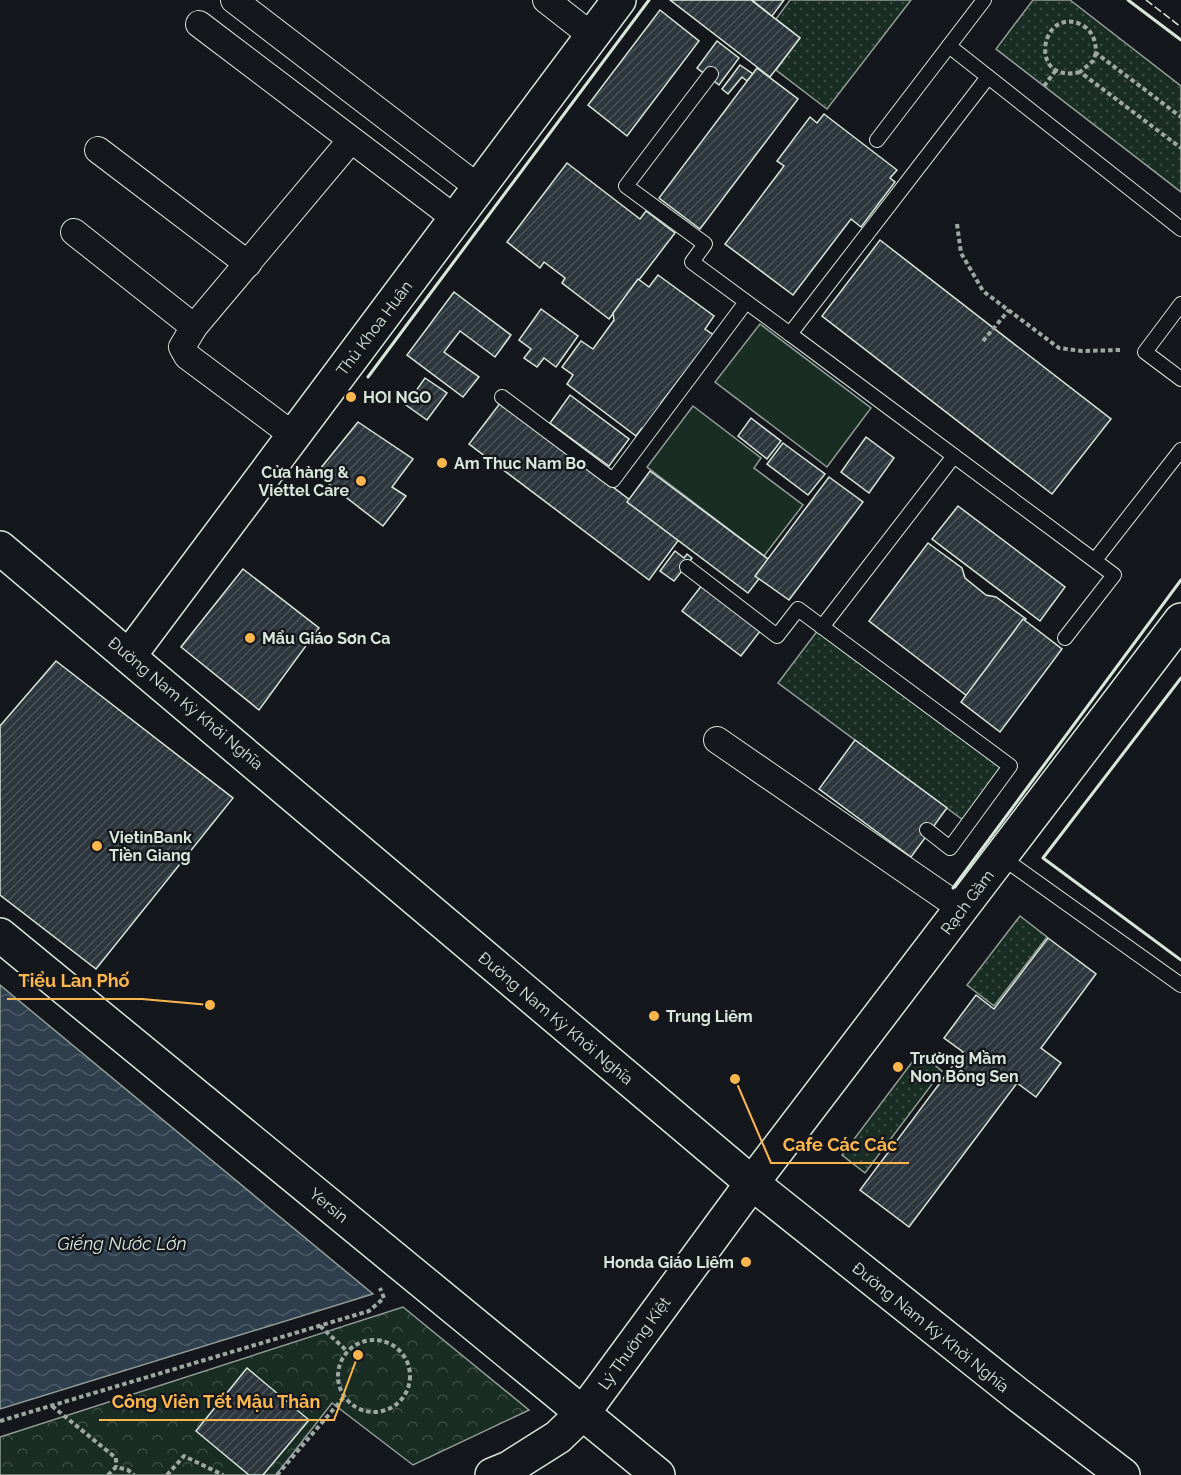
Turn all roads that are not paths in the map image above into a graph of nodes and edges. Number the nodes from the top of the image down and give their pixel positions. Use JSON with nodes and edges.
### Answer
{"nodes":[{"id":1,"x":234,"y":0,"type":"edge"},
{"id":2,"x":546,"y":0,"type":"edge"},
{"id":3,"x":619,"y":0,"type":"edge"},
{"id":4,"x":984,"y":0,"type":"edge"},
{"id":5,"x":199,"y":24,"type":"dead end"},
{"id":6,"x":592,"y":36,"type":"junction"},
{"id":7,"x":949,"y":46,"type":"junction"},
{"id":8,"x":711,"y":74,"type":"dead end"},
{"id":9,"x":988,"y":77,"type":"junction"},
{"id":10,"x":351,"y":140,"type":"junction"},
{"id":11,"x":877,"y":140,"type":"dead end"},
{"id":12,"x":98,"y":150,"type":"dead end"},
{"id":13,"x":479,"y":188,"type":"junction"},
{"id":14,"x":456,"y":219,"type":"junction"},
{"id":15,"x":1181,"y":229,"type":"edge"},
{"id":16,"x":74,"y":232,"type":"dead end"},
{"id":17,"x":248,"y":264,"type":"junction"},
{"id":18,"x":746,"y":302,"type":"junction"},
{"id":19,"x":1181,"y":304,"type":"edge"},
{"id":20,"x":194,"y":327,"type":"junction"},
{"id":21,"x":790,"y":334,"type":"junction"},
{"id":22,"x":1181,"y":379,"type":"edge"},
{"id":23,"x":502,"y":397,"type":"dead end"},
{"id":24,"x":294,"y":436,"type":"junction"},
{"id":25,"x":1181,"y":450,"type":"edge"},
{"id":26,"x":954,"y":456,"type":"junction"},
{"id":27,"x":0,"y":548,"type":"edge"},
{"id":28,"x":1095,"y":560,"type":"junction"},
{"id":29,"x":687,"y":567,"type":"dead end"},
{"id":30,"x":1181,"y":620,"type":"edge"},
{"id":31,"x":822,"y":627,"type":"junction"},
{"id":32,"x":1065,"y":638,"type":"dead end"},
{"id":33,"x":129,"y":656,"type":"junction"},
{"id":34,"x":717,"y":740,"type":"dead end"},
{"id":35,"x":927,"y":830,"type":"dead end"},
{"id":36,"x":1000,"y":856,"type":"junction"},
{"id":37,"x":962,"y":909,"type":"junction"},
{"id":38,"x":0,"y":935,"type":"edge"},
{"id":39,"x":1181,"y":985,"type":"edge"},
{"id":40,"x":752,"y":1183,"type":"junction"},
{"id":41,"x":583,"y":1413,"type":"junction"},
{"id":42,"x":492,"y":1475,"type":"edge"},
{"id":43,"x":657,"y":1475,"type":"edge"},
{"id":44,"x":1123,"y":1475,"type":"edge"}],
"edges":[{"from":1,"to":13,"type":"street"},
{"from":2,"to":6,"type":"street"},
{"from":3,"to":6,"type":"main road","name":"Thủ Khoa Huân"},
{"from":4,"to":7,"type":"lane"},
{"from":5,"to":10,"type":"street"},
{"from":6,"to":13,"type":"main road","name":"Thủ Khoa Huân"},
{"from":7,"to":9,"type":"lane"},
{"from":7,"to":11,"type":"lane"},
{"from":8,"to":18,"type":"lane"},
{"from":9,"to":15,"type":"lane"},
{"from":9,"to":21,"type":"lane"},
{"from":10,"to":14,"type":"street"},
{"from":10,"to":17,"type":"street"},
{"from":12,"to":17,"type":"street"},
{"from":13,"to":14,"type":"main road","name":"Thủ Khoa Huân"},
{"from":14,"to":24,"type":"main road","name":"Thủ Khoa Huân"},
{"from":16,"to":20,"type":"street"},
{"from":17,"to":20,"type":"street"},
{"from":18,"to":21,"type":"lane"},
{"from":18,"to":23,"type":"lane"},
{"from":19,"to":22,"type":"lane"},
{"from":20,"to":24,"type":"street"},
{"from":21,"to":26,"type":"lane"},
{"from":24,"to":33,"type":"main road","name":"Thủ Khoa Huân"},
{"from":25,"to":28,"type":"lane"},
{"from":26,"to":28,"type":"lane"},
{"from":26,"to":31,"type":"lane"},
{"from":27,"to":33,"type":"main road","name":"Đường Nam Kỳ Khởi Nghĩa"},
{"from":28,"to":32,"type":"lane"},
{"from":29,"to":31,"type":"lane"},
{"from":30,"to":36,"type":"main road","name":"Rạch Gầm"},
{"from":31,"to":35,"type":"lane"},
{"from":33,"to":40,"type":"main road","name":"Đường Nam Kỳ Khởi Nghĩa"},
{"from":34,"to":37,"type":"street"},
{"from":36,"to":37,"type":"main road","name":"Rạch Gầm"},
{"from":36,"to":39,"type":"lane"},
{"from":37,"to":40,"type":"main road","name":"Rạch Gầm"},
{"from":38,"to":41,"type":"main road","name":"Yersin"},
{"from":40,"to":41,"type":"main road","name":"Lý Thường Kiệt"},
{"from":40,"to":44,"type":"main road","name":"Đường Nam Kỳ Khởi Nghĩa"},
{"from":41,"to":42,"type":"main road","name":"Lý Thường Kiệt"},
{"from":41,"to":43,"type":"main road","name":"Yersin"}]}
